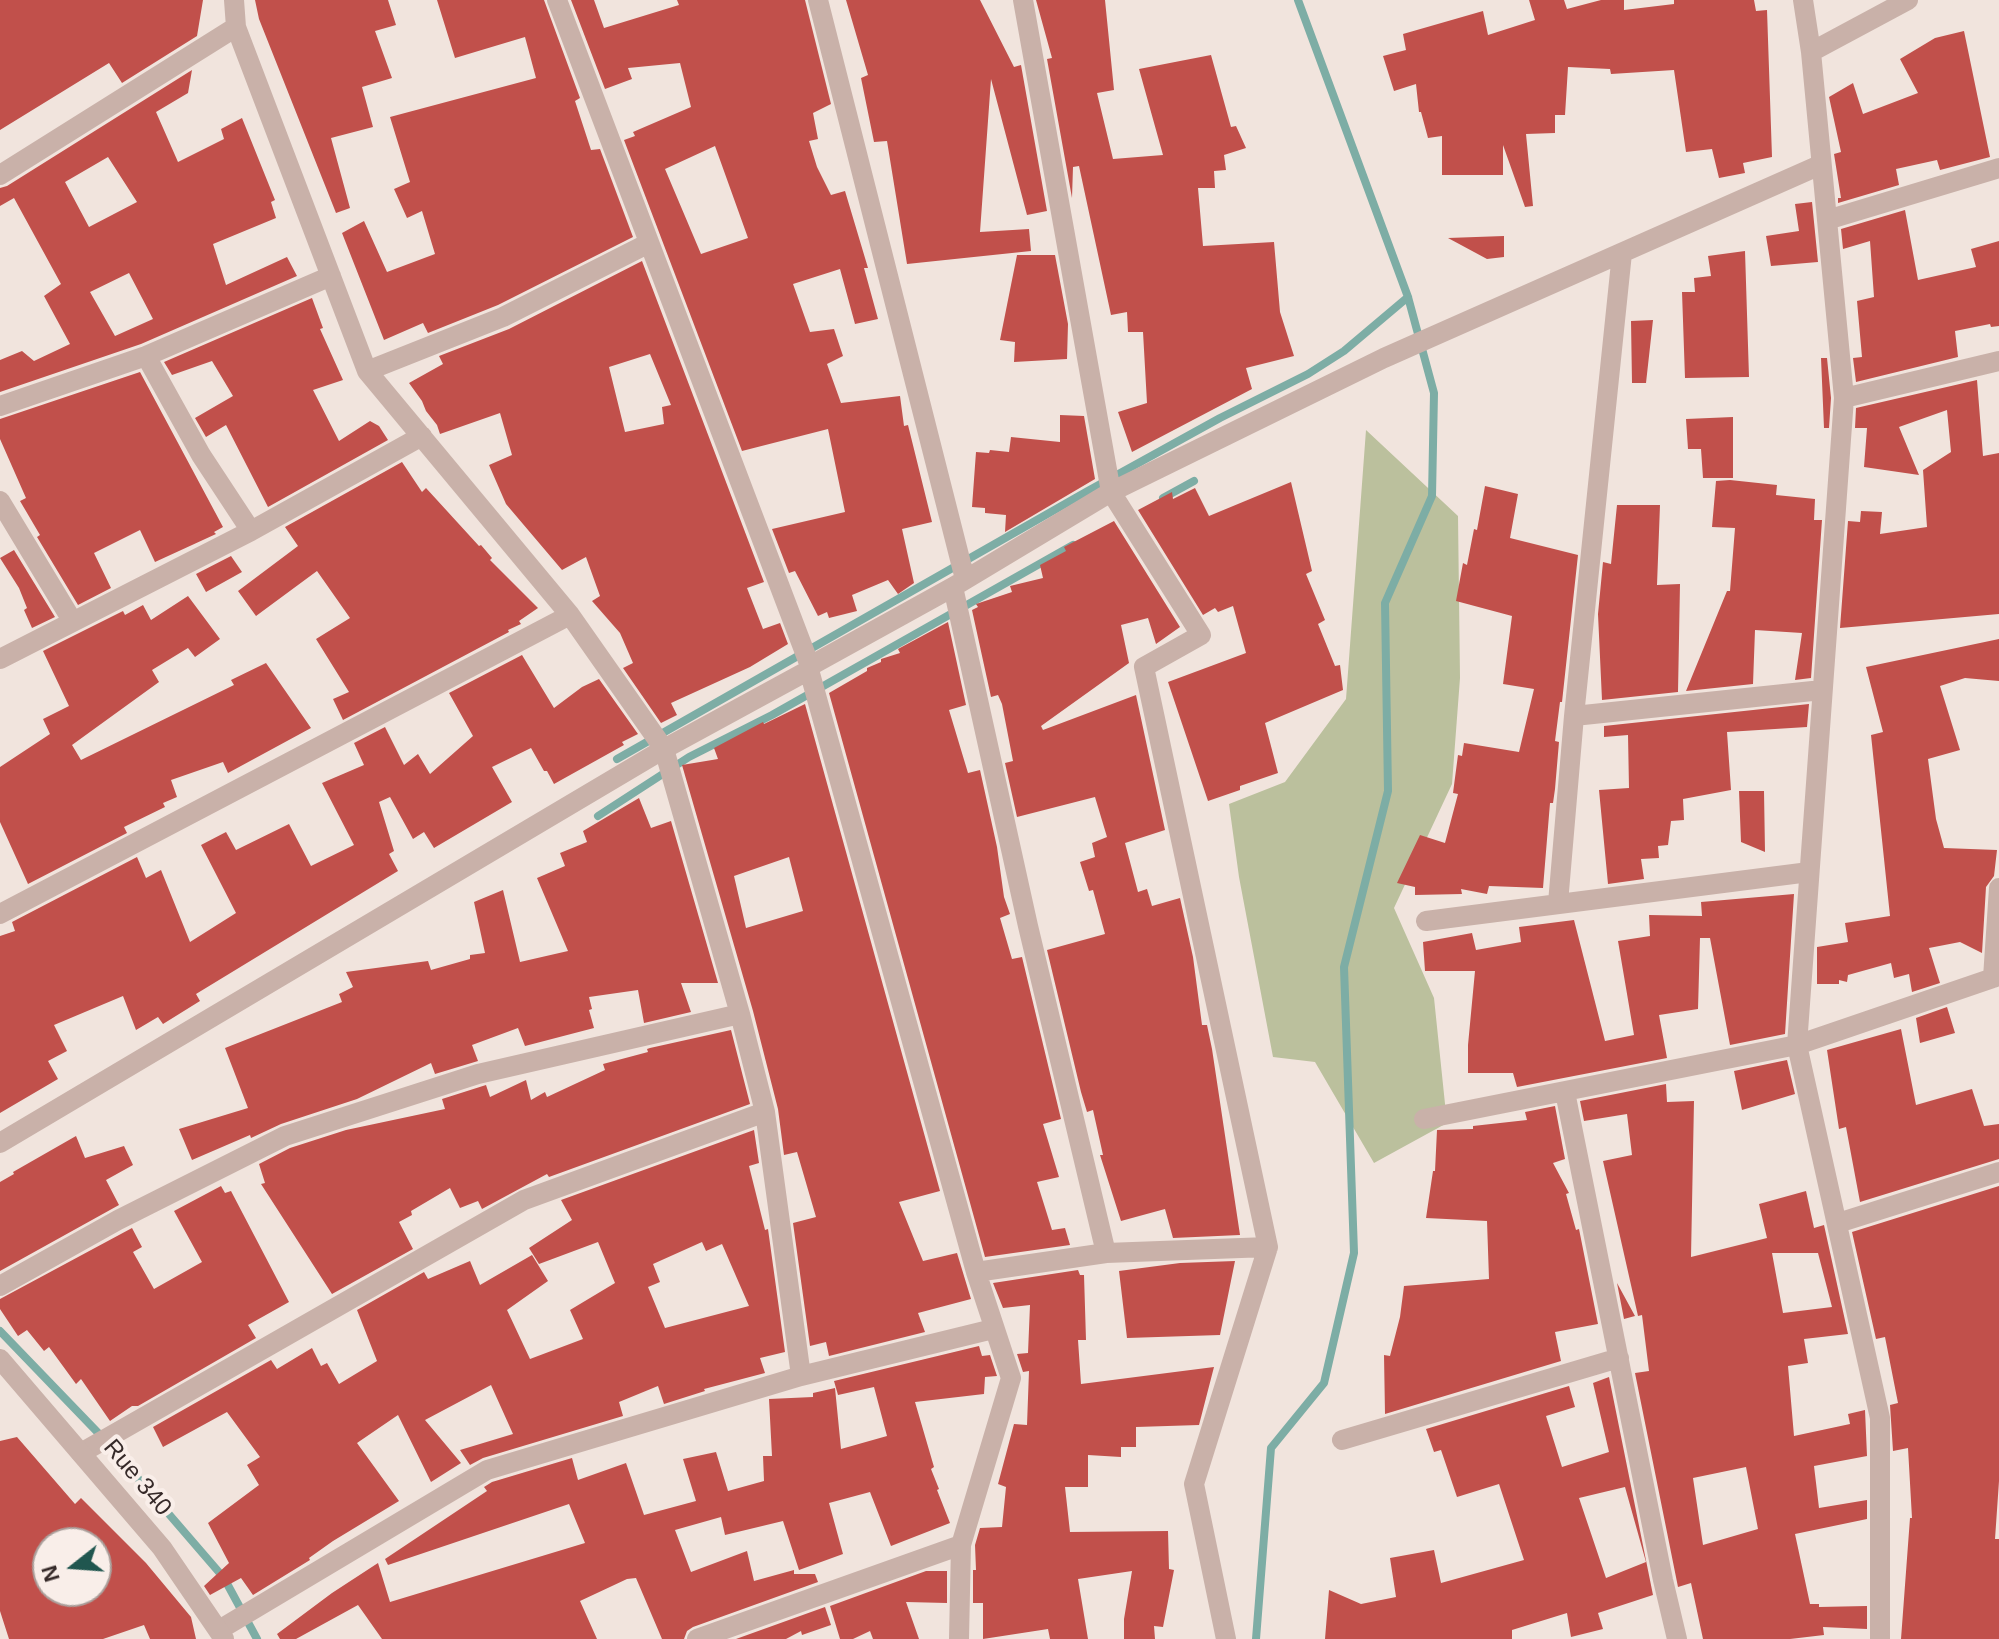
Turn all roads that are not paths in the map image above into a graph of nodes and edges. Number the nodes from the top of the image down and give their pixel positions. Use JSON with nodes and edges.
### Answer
{"nodes":[{"id":1,"x":234,"y":0,"type":"edge"},
{"id":2,"x":557,"y":0,"type":"edge"},
{"id":3,"x":818,"y":0,"type":"edge"},
{"id":4,"x":1023,"y":0,"type":"edge"},
{"id":5,"x":1803,"y":0,"type":"edge"},
{"id":6,"x":1908,"y":0,"type":"edge"},
{"id":7,"x":236,"y":27,"type":"junction"},
{"id":8,"x":1811,"y":52,"type":"junction"},
{"id":9,"x":1820,"y":165,"type":"junction"},
{"id":10,"x":1999,"y":168,"type":"edge"},
{"id":11,"x":0,"y":175,"type":"edge"},
{"id":12,"x":1827,"y":220,"type":"junction"},
{"id":13,"x":649,"y":243,"type":"junction"},
{"id":14,"x":1622,"y":253,"type":"junction"},
{"id":15,"x":331,"y":276,"type":"junction"},
{"id":16,"x":146,"y":356,"type":"junction"},
{"id":17,"x":1999,"y":361,"type":"edge"},
{"id":18,"x":367,"y":371,"type":"junction"},
{"id":19,"x":1844,"y":398,"type":"junction"},
{"id":20,"x":0,"y":406,"type":"edge"},
{"id":21,"x":422,"y":436,"type":"junction"},
{"id":22,"x":1111,"y":492,"type":"junction"},
{"id":23,"x":0,"y":501,"type":"edge"},
{"id":24,"x":251,"y":531,"type":"junction"},
{"id":25,"x":959,"y":583,"type":"junction"},
{"id":26,"x":570,"y":615,"type":"junction"},
{"id":27,"x":73,"y":622,"type":"junction"},
{"id":28,"x":0,"y":659,"type":"edge"},
{"id":29,"x":810,"y":668,"type":"junction"},
{"id":30,"x":1822,"y":690,"type":"junction"},
{"id":31,"x":1574,"y":716,"type":"junction"},
{"id":32,"x":664,"y":749,"type":"junction"},
{"id":33,"x":1809,"y":872,"type":"junction"},
{"id":34,"x":1999,"y":888,"type":"edge"},
{"id":35,"x":1558,"y":903,"type":"junction"},
{"id":36,"x":0,"y":914,"type":"edge"},
{"id":37,"x":1426,"y":921,"type":"dead end"},
{"id":38,"x":1996,"y":977,"type":"edge"},
{"id":39,"x":740,"y":1014,"type":"junction"},
{"id":40,"x":1797,"y":1045,"type":"junction"},
{"id":41,"x":1565,"y":1092,"type":"junction"},
{"id":42,"x":765,"y":1112,"type":"junction"},
{"id":43,"x":1424,"y":1119,"type":"dead end"},
{"id":44,"x":0,"y":1143,"type":"edge"},
{"id":45,"x":1999,"y":1172,"type":"edge"},
{"id":46,"x":1838,"y":1223,"type":"junction"},
{"id":47,"x":1268,"y":1247,"type":"junction"},
{"id":48,"x":1106,"y":1253,"type":"junction"},
{"id":49,"x":976,"y":1272,"type":"junction"},
{"id":50,"x":0,"y":1286,"type":"edge"},
{"id":51,"x":993,"y":1329,"type":"junction"},
{"id":52,"x":1619,"y":1358,"type":"junction"},
{"id":53,"x":0,"y":1359,"type":"edge"},
{"id":54,"x":801,"y":1376,"type":"junction"},
{"id":55,"x":1342,"y":1440,"type":"dead end"},
{"id":56,"x":81,"y":1453,"type":"junction"},
{"id":57,"x":961,"y":1545,"type":"junction"},
{"id":58,"x":222,"y":1635,"type":"edge"},
{"id":59,"x":697,"y":1639,"type":"edge"},
{"id":60,"x":959,"y":1639,"type":"edge"},
{"id":61,"x":1226,"y":1639,"type":"edge"},
{"id":62,"x":1677,"y":1639,"type":"edge"},
{"id":63,"x":1880,"y":1639,"type":"edge"}],
"edges":[{"from":1,"to":7,"type":"street"},
{"from":2,"to":13,"type":"street"},
{"from":3,"to":25,"type":"street"},
{"from":4,"to":22,"type":"street"},
{"from":5,"to":8,"type":"street"},
{"from":6,"to":8,"type":"street"},
{"from":7,"to":11,"type":"street"},
{"from":7,"to":15,"type":"street"},
{"from":8,"to":9,"type":"street"},
{"from":9,"to":12,"type":"street"},
{"from":9,"to":14,"type":"street"},
{"from":10,"to":12,"type":"street"},
{"from":12,"to":19,"type":"street"},
{"from":13,"to":18,"type":"street"},
{"from":13,"to":29,"type":"street"},
{"from":14,"to":22,"type":"street"},
{"from":14,"to":31,"type":"street"},
{"from":15,"to":16,"type":"street"},
{"from":15,"to":18,"type":"street"},
{"from":16,"to":20,"type":"street"},
{"from":16,"to":24,"type":"street"},
{"from":17,"to":19,"type":"street"},
{"from":18,"to":21,"type":"street"},
{"from":19,"to":30,"type":"street"},
{"from":21,"to":24,"type":"street"},
{"from":21,"to":26,"type":"street"},
{"from":22,"to":25,"type":"street"},
{"from":22,"to":47,"type":"street"},
{"from":23,"to":27,"type":"street"},
{"from":24,"to":27,"type":"street"},
{"from":25,"to":29,"type":"street"},
{"from":25,"to":48,"type":"street"},
{"from":26,"to":32,"type":"street"},
{"from":26,"to":36,"type":"street"},
{"from":27,"to":28,"type":"street"},
{"from":29,"to":32,"type":"street"},
{"from":29,"to":49,"type":"street"},
{"from":30,"to":31,"type":"street"},
{"from":30,"to":33,"type":"street"},
{"from":31,"to":35,"type":"street"},
{"from":32,"to":39,"type":"street"},
{"from":32,"to":44,"type":"street"},
{"from":33,"to":35,"type":"street"},
{"from":33,"to":40,"type":"street"},
{"from":34,"to":38,"type":"street"},
{"from":35,"to":37,"type":"street"},
{"from":38,"to":40,"type":"street"},
{"from":39,"to":42,"type":"street"},
{"from":39,"to":50,"type":"street"},
{"from":40,"to":41,"type":"street"},
{"from":40,"to":46,"type":"street"},
{"from":41,"to":43,"type":"street"},
{"from":41,"to":52,"type":"street"},
{"from":42,"to":54,"type":"street"},
{"from":42,"to":56,"type":"street"},
{"from":45,"to":46,"type":"street"},
{"from":46,"to":63,"type":"street"},
{"from":47,"to":48,"type":"street"},
{"from":47,"to":61,"type":"street"},
{"from":48,"to":49,"type":"street"},
{"from":49,"to":51,"type":"street"},
{"from":51,"to":54,"type":"street"},
{"from":51,"to":57,"type":"street"},
{"from":52,"to":55,"type":"street"},
{"from":52,"to":62,"type":"street"},
{"from":53,"to":56,"type":"street","name":"Rue 340"},
{"from":54,"to":58,"type":"street"},
{"from":56,"to":58,"type":"street","name":"Rue 340"},
{"from":57,"to":59,"type":"street"},
{"from":57,"to":60,"type":"street"}]}
